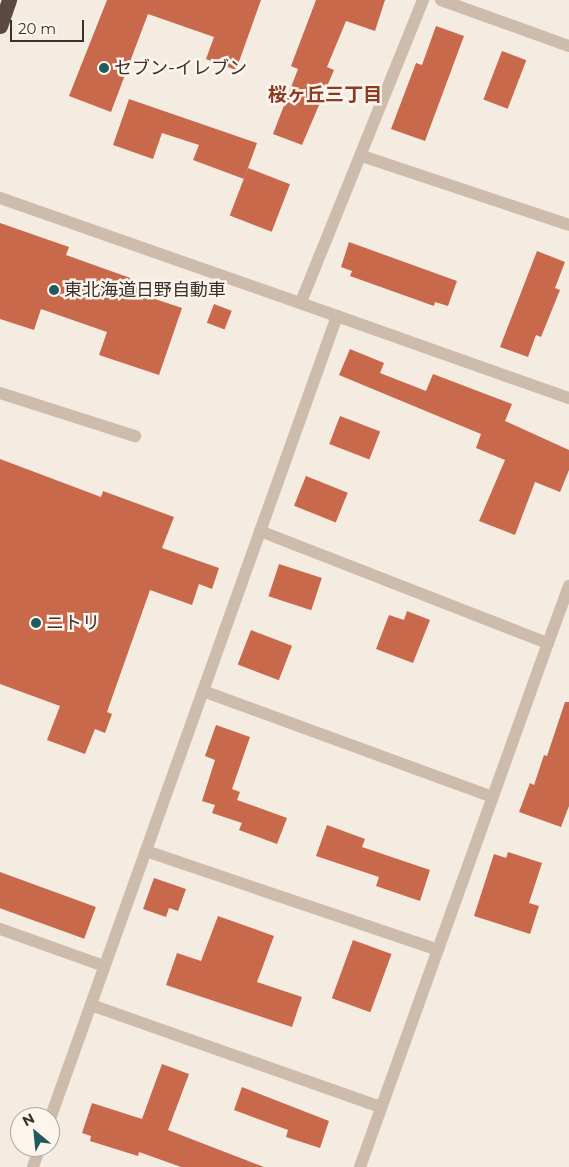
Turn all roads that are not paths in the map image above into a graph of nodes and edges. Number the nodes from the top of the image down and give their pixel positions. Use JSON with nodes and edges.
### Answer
{"nodes":[{"id":1,"x":9,"y":0,"type":"edge"},
{"id":2,"x":423,"y":0,"type":"edge"},
{"id":3,"x":441,"y":0,"type":"edge"},
{"id":4,"x":0,"y":26,"type":"edge"},
{"id":5,"x":569,"y":46,"type":"edge"},
{"id":6,"x":362,"y":156,"type":"junction"},
{"id":7,"x":0,"y":198,"type":"edge"},
{"id":8,"x":569,"y":225,"type":"edge"},
{"id":9,"x":301,"y":302,"type":"junction"},
{"id":10,"x":337,"y":316,"type":"junction"},
{"id":11,"x":0,"y":392,"type":"edge"},
{"id":12,"x":569,"y":398,"type":"edge"},
{"id":13,"x":135,"y":436,"type":"dead end"},
{"id":14,"x":260,"y":531,"type":"junction"},
{"id":15,"x":569,"y":586,"type":"edge"},
{"id":16,"x":548,"y":643,"type":"junction"},
{"id":17,"x":203,"y":691,"type":"junction"},
{"id":18,"x":492,"y":797,"type":"junction"},
{"id":19,"x":146,"y":851,"type":"junction"},
{"id":20,"x":0,"y":929,"type":"edge"},
{"id":21,"x":438,"y":950,"type":"junction"},
{"id":22,"x":104,"y":966,"type":"junction"},
{"id":23,"x":91,"y":1005,"type":"junction"},
{"id":24,"x":54,"y":1107,"type":"edge"},
{"id":25,"x":381,"y":1107,"type":"junction"},
{"id":26,"x":360,"y":1167,"type":"edge"}],
"edges":[{"from":1,"to":4,"type":"highway"},
{"from":2,"to":6,"type":"street"},
{"from":3,"to":5,"type":"street"},
{"from":6,"to":8,"type":"street"},
{"from":6,"to":9,"type":"street"},
{"from":7,"to":9,"type":"street"},
{"from":9,"to":10,"type":"street"},
{"from":10,"to":12,"type":"street"},
{"from":10,"to":14,"type":"street"},
{"from":11,"to":13,"type":"street"},
{"from":14,"to":16,"type":"street"},
{"from":14,"to":17,"type":"street"},
{"from":15,"to":16,"type":"street"},
{"from":16,"to":18,"type":"street"},
{"from":17,"to":18,"type":"street"},
{"from":17,"to":19,"type":"street"},
{"from":18,"to":21,"type":"street"},
{"from":19,"to":21,"type":"street"},
{"from":19,"to":22,"type":"street"},
{"from":20,"to":22,"type":"street"},
{"from":21,"to":25,"type":"street"},
{"from":22,"to":23,"type":"street"},
{"from":23,"to":24,"type":"street"},
{"from":23,"to":25,"type":"street"},
{"from":25,"to":26,"type":"street"}]}
